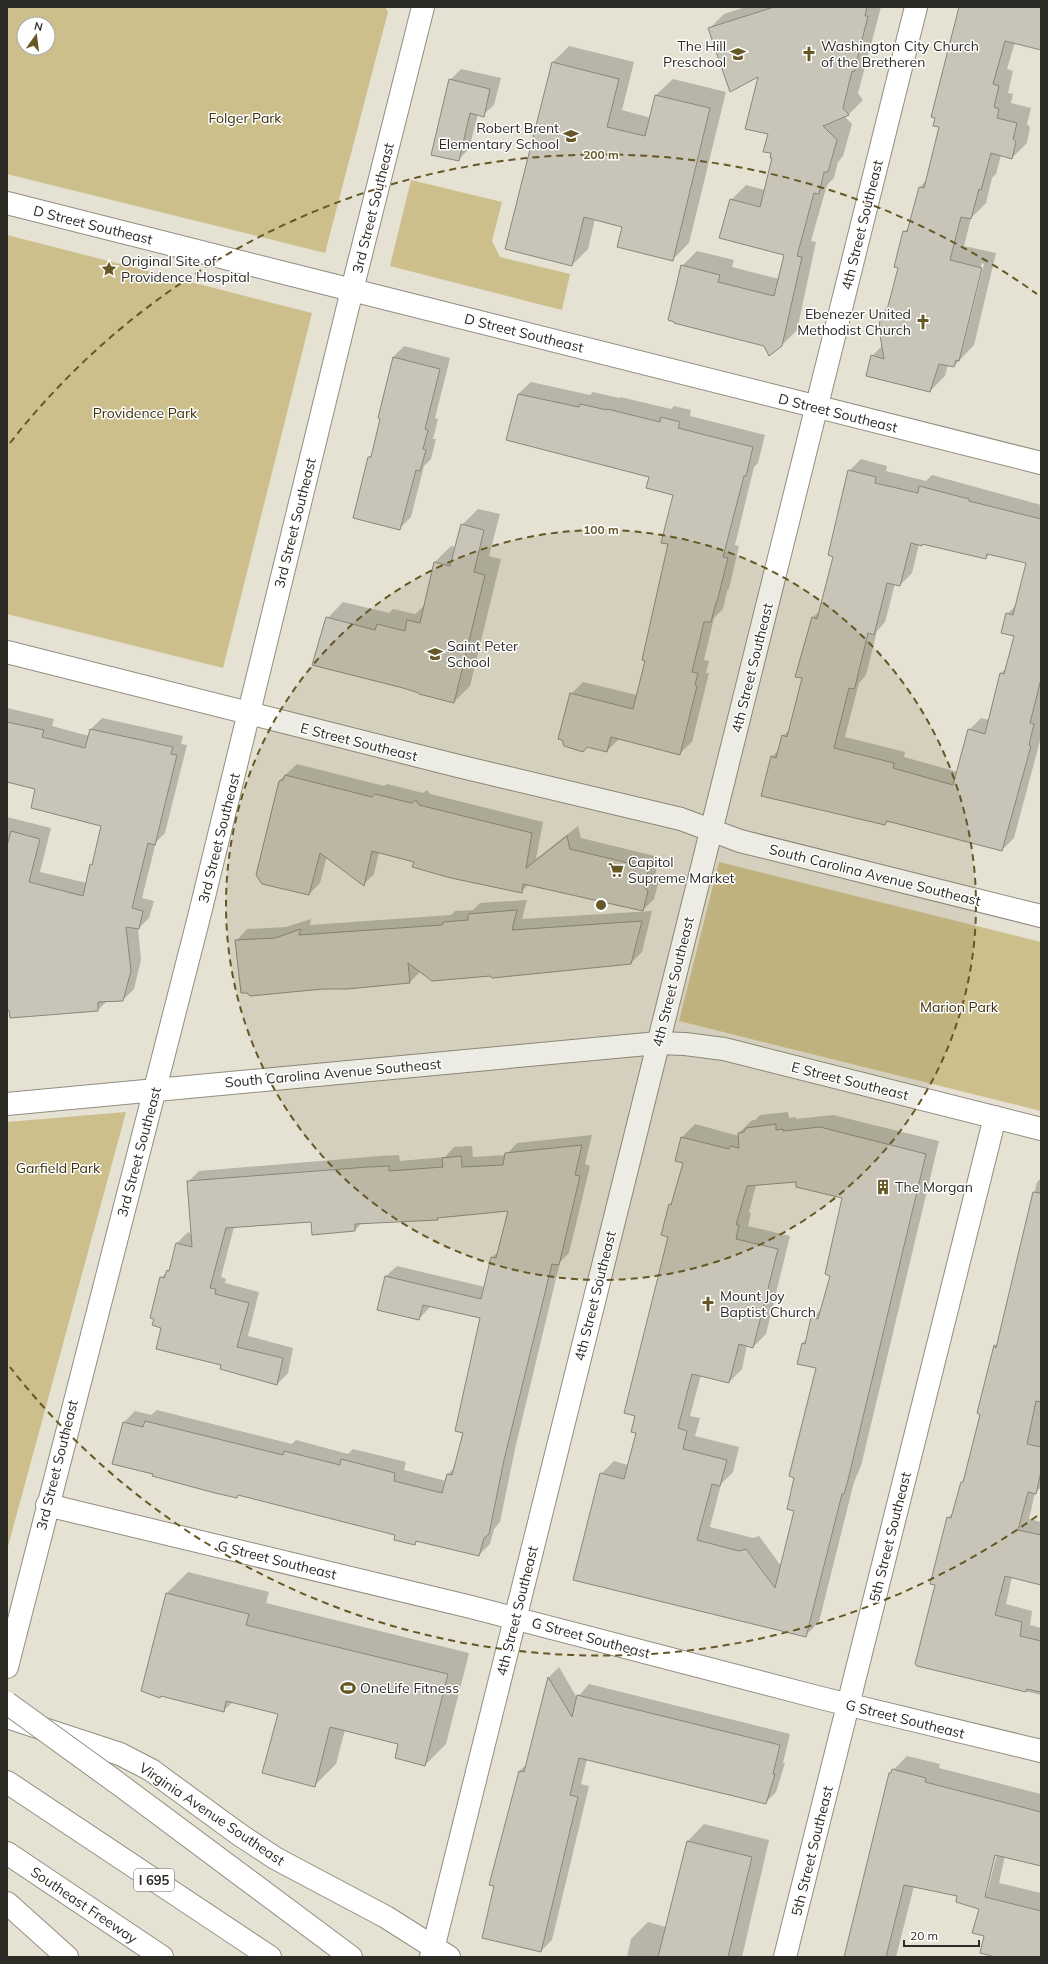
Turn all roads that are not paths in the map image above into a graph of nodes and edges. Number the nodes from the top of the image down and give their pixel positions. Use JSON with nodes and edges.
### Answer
{"nodes":[{"id":1,"x":423,"y":7,"type":"edge"},
{"id":2,"x":916,"y":7,"type":"edge"},
{"id":3,"x":7,"y":203,"type":"edge"},
{"id":4,"x":352,"y":290,"type":"junction"},
{"id":5,"x":817,"y":407,"type":"junction"},
{"id":6,"x":1041,"y":463,"type":"edge"},
{"id":7,"x":7,"y":652,"type":"edge"},
{"id":8,"x":248,"y":714,"type":"junction"},
{"id":9,"x":711,"y":831,"type":"junction"},
{"id":10,"x":1041,"y":916,"type":"edge"},
{"id":11,"x":658,"y":1043,"type":"junction"},
{"id":12,"x":155,"y":1089,"type":"junction"},
{"id":13,"x":7,"y":1104,"type":"edge"},
{"id":14,"x":995,"y":1117,"type":"junction"},
{"id":15,"x":1041,"y":1129,"type":"edge"},
{"id":16,"x":47,"y":1505,"type":"junction"},
{"id":17,"x":515,"y":1618,"type":"junction"},
{"id":18,"x":7,"y":1666,"type":"edge"},
{"id":19,"x":7,"y":1703,"type":"edge"},
{"id":20,"x":848,"y":1705,"type":"junction"},
{"id":21,"x":7,"y":1717,"type":"edge"},
{"id":22,"x":1041,"y":1752,"type":"edge"},
{"id":23,"x":7,"y":1782,"type":"edge"},
{"id":24,"x":14,"y":1858,"type":"edge"},
{"id":25,"x":8,"y":1904,"type":"edge"},
{"id":26,"x":438,"y":1953,"type":"edge"},
{"id":27,"x":67,"y":1957,"type":"edge"},
{"id":28,"x":162,"y":1957,"type":"edge"},
{"id":29,"x":270,"y":1957,"type":"edge"},
{"id":30,"x":351,"y":1957,"type":"edge"},
{"id":31,"x":785,"y":1957,"type":"edge"}],
"edges":[{"from":1,"to":4,"type":"main road","name":"3rd Street Southeast"},
{"from":2,"to":5,"type":"main road","name":"4th Street Southeast"},
{"from":3,"to":4,"type":"main road","name":"D Street Southeast"},
{"from":4,"to":5,"type":"main road","name":"D Street Southeast"},
{"from":4,"to":8,"type":"main road","name":"3rd Street Southeast"},
{"from":5,"to":6,"type":"main road","name":"D Street Southeast"},
{"from":5,"to":9,"type":"main road","name":"4th Street Southeast"},
{"from":7,"to":8,"type":"main road","name":"E Street Southeast"},
{"from":8,"to":9,"type":"main road","name":"E Street Southeast"},
{"from":8,"to":12,"type":"main road","name":"3rd Street Southeast"},
{"from":9,"to":10,"type":"main road","name":"South Carolina Avenue Southeast"},
{"from":9,"to":11,"type":"main road","name":"4th Street Southeast"},
{"from":11,"to":12,"type":"main road","name":"South Carolina Avenue Southeast"},
{"from":11,"to":14,"type":"main road","name":"E Street Southeast"},
{"from":11,"to":17,"type":"main road","name":"4th Street Southeast"},
{"from":12,"to":13,"type":"main road","name":"South Carolina Avenue Southeast"},
{"from":12,"to":16,"type":"main road","name":"3rd Street Southeast"},
{"from":14,"to":15,"type":"main road","name":"E Street Southeast"},
{"from":14,"to":20,"type":"main road","name":"5th Street Southeast"},
{"from":16,"to":17,"type":"main road","name":"G Street Southeast"},
{"from":16,"to":18,"type":"main road","name":"3rd Street Southeast"},
{"from":17,"to":20,"type":"main road","name":"G Street Southeast"},
{"from":17,"to":26,"type":"main road","name":"4th Street Southeast"},
{"from":19,"to":30,"type":"main road","bridge":true},
{"from":20,"to":22,"type":"main road","name":"G Street Southeast"},
{"from":20,"to":31,"type":"main road","name":"5th Street Southeast"},
{"from":21,"to":26,"type":"main road","name":"Virginia Avenue Southeast"},
{"from":23,"to":29,"type":"main road","number":"I 695"},
{"from":24,"to":28,"type":"main road","name":"Southeast Freeway"},
{"from":25,"to":27,"type":"main road"}]}
